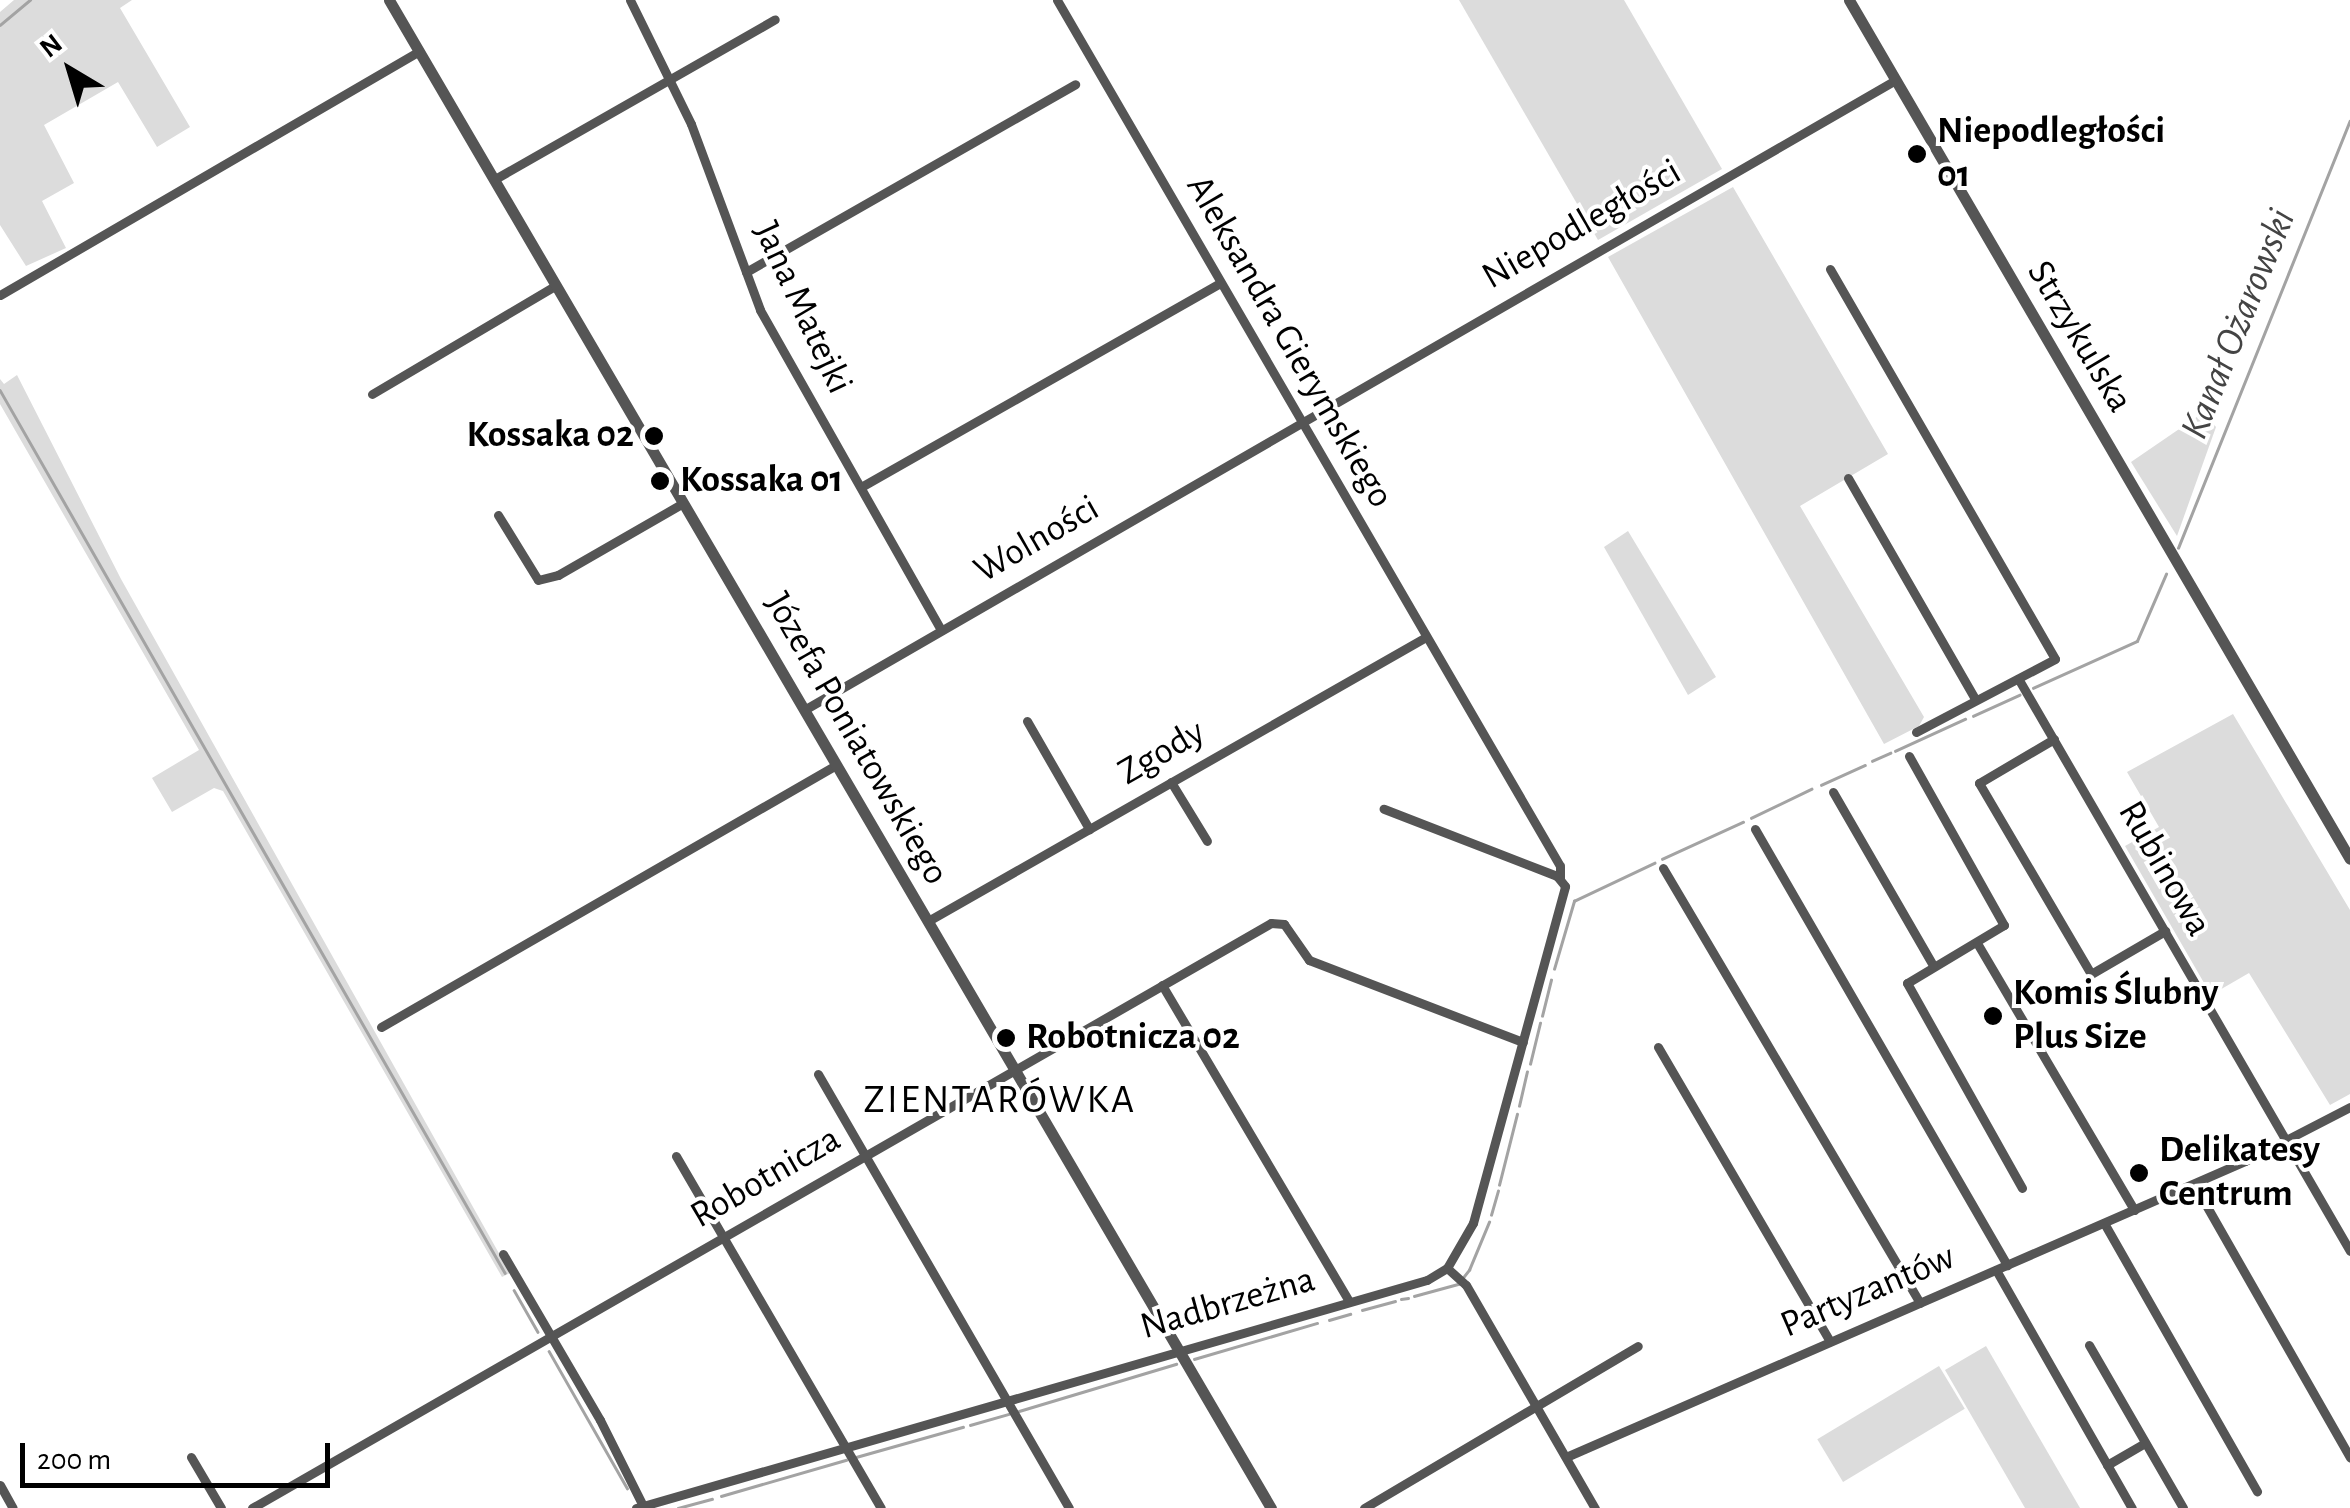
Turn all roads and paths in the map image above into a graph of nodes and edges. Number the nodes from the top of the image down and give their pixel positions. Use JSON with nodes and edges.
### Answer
{"nodes":[{"id":1,"x":389,"y":0,"type":"edge"},
{"id":2,"x":630,"y":0,"type":"edge"},
{"id":3,"x":1057,"y":0,"type":"edge"},
{"id":4,"x":1849,"y":0,"type":"edge"},
{"id":5,"x":776,"y":19,"type":"dead end"},
{"id":6,"x":419,"y":51,"type":"junction"},
{"id":7,"x":669,"y":79,"type":"junction"},
{"id":8,"x":1894,"y":81,"type":"junction"},
{"id":9,"x":1075,"y":84,"type":"dead end"},
{"id":10,"x":495,"y":179,"type":"junction"},
{"id":11,"x":1830,"y":268,"type":"dead end"},
{"id":12,"x":746,"y":272,"type":"junction"},
{"id":13,"x":1218,"y":284,"type":"junction"},
{"id":14,"x":556,"y":285,"type":"junction"},
{"id":15,"x":0,"y":295,"type":"edge"},
{"id":16,"x":372,"y":394,"type":"dead end"},
{"id":17,"x":1300,"y":423,"type":"junction"},
{"id":18,"x":1848,"y":478,"type":"dead end"},
{"id":19,"x":861,"y":487,"type":"junction"},
{"id":20,"x":683,"y":503,"type":"junction"},
{"id":21,"x":498,"y":515,"type":"dead end"},
{"id":22,"x":941,"y":630,"type":"junction"},
{"id":23,"x":1426,"y":638,"type":"junction"},
{"id":24,"x":2018,"y":680,"type":"junction"},
{"id":25,"x":1976,"y":700,"type":"junction"},
{"id":26,"x":804,"y":710,"type":"junction"},
{"id":27,"x":1027,"y":721,"type":"dead end"},
{"id":28,"x":1916,"y":732,"type":"dead end"},
{"id":29,"x":2054,"y":739,"type":"junction"},
{"id":30,"x":1909,"y":756,"type":"dead end"},
{"id":31,"x":836,"y":765,"type":"junction"},
{"id":32,"x":1171,"y":782,"type":"junction"},
{"id":33,"x":1833,"y":792,"type":"dead end"},
{"id":34,"x":1384,"y":808,"type":"dead end"},
{"id":35,"x":1089,"y":829,"type":"junction"},
{"id":36,"x":1755,"y":829,"type":"dead end"},
{"id":37,"x":1207,"y":841,"type":"dead end"},
{"id":38,"x":2350,"y":859,"type":"edge"},
{"id":39,"x":1664,"y":868,"type":"dead end"},
{"id":40,"x":1562,"y":880,"type":"junction"},
{"id":41,"x":928,"y":921,"type":"junction"},
{"id":42,"x":2166,"y":931,"type":"junction"},
{"id":43,"x":1976,"y":943,"type":"junction"},
{"id":44,"x":1933,"y":965,"type":"junction"},
{"id":45,"x":1162,"y":985,"type":"junction"},
{"id":46,"x":381,"y":1028,"type":"dead end"},
{"id":47,"x":1523,"y":1042,"type":"junction"},
{"id":48,"x":1658,"y":1047,"type":"dead end"},
{"id":49,"x":1014,"y":1068,"type":"junction"},
{"id":50,"x":818,"y":1074,"type":"dead end"},
{"id":51,"x":2350,"y":1107,"type":"edge"},
{"id":52,"x":2286,"y":1141,"type":"junction"},
{"id":53,"x":866,"y":1155,"type":"junction"},
{"id":54,"x":676,"y":1156,"type":"dead end"},
{"id":55,"x":2194,"y":1184,"type":"junction"},
{"id":56,"x":2022,"y":1188,"type":"dead end"},
{"id":57,"x":2134,"y":1210,"type":"junction"},
{"id":58,"x":2104,"y":1223,"type":"junction"},
{"id":59,"x":724,"y":1238,"type":"junction"},
{"id":60,"x":2350,"y":1251,"type":"edge"},
{"id":61,"x":504,"y":1254,"type":"dead end"},
{"id":62,"x":1447,"y":1268,"type":"junction"},
{"id":63,"x":2002,"y":1268,"type":"junction"},
{"id":64,"x":1348,"y":1300,"type":"junction"},
{"id":65,"x":1920,"y":1302,"type":"junction"},
{"id":66,"x":551,"y":1335,"type":"junction"},
{"id":67,"x":1830,"y":1341,"type":"junction"},
{"id":68,"x":2089,"y":1345,"type":"dead end"},
{"id":69,"x":1638,"y":1346,"type":"dead end"},
{"id":70,"x":1178,"y":1348,"type":"junction"},
{"id":71,"x":1004,"y":1399,"type":"junction"},
{"id":72,"x":1536,"y":1406,"type":"junction"},
{"id":73,"x":2145,"y":1443,"type":"junction"},
{"id":74,"x":844,"y":1447,"type":"junction"},
{"id":75,"x":191,"y":1456,"type":"dead end"},
{"id":76,"x":1566,"y":1457,"type":"junction"},
{"id":77,"x":2350,"y":1458,"type":"edge"},
{"id":78,"x":2107,"y":1465,"type":"junction"},
{"id":79,"x":0,"y":1485,"type":"edge"},
{"id":80,"x":2257,"y":1491,"type":"dead end"},
{"id":81,"x":641,"y":1505,"type":"edge"},
{"id":82,"x":13,"y":1508,"type":"edge"},
{"id":83,"x":221,"y":1508,"type":"edge"},
{"id":84,"x":252,"y":1508,"type":"edge"},
{"id":85,"x":881,"y":1508,"type":"edge"},
{"id":86,"x":1069,"y":1508,"type":"edge"},
{"id":87,"x":1272,"y":1508,"type":"edge"},
{"id":88,"x":1364,"y":1508,"type":"edge"},
{"id":89,"x":1595,"y":1508,"type":"edge"},
{"id":90,"x":2132,"y":1508,"type":"edge"},
{"id":91,"x":2183,"y":1508,"type":"edge"}],
"edges":[{"from":1,"to":6,"type":"street","name":"Józefa Poniatowskiego"},
{"from":2,"to":7,"type":"street","name":"Jana Matejki"},
{"from":3,"to":13,"type":"street","name":"Aleksandra Gierymskiego"},
{"from":4,"to":8,"type":"street","name":"Strzykulska"},
{"from":5,"to":7,"type":"street"},
{"from":6,"to":10,"type":"street","name":"Józefa Poniatowskiego"},
{"from":6,"to":15,"type":"street"},
{"from":7,"to":10,"type":"street"},
{"from":7,"to":12,"type":"street","name":"Jana Matejki"},
{"from":8,"to":17,"type":"street","name":"Niepodległości"},
{"from":8,"to":38,"type":"street","name":"Strzykulska"},
{"from":9,"to":12,"type":"street"},
{"from":10,"to":14,"type":"street","name":"Józefa Poniatowskiego"},
{"from":11,"to":24,"type":"street"},
{"from":12,"to":19,"type":"street","name":"Jana Matejki"},
{"from":13,"to":17,"type":"street","name":"Aleksandra Gierymskiego"},
{"from":13,"to":19,"type":"street"},
{"from":14,"to":16,"type":"street"},
{"from":14,"to":20,"type":"street","name":"Józefa Poniatowskiego"},
{"from":17,"to":22,"type":"street","name":"Wolności"},
{"from":17,"to":23,"type":"street","name":"Aleksandra Gierymskiego"},
{"from":18,"to":25,"type":"street"},
{"from":19,"to":22,"type":"street","name":"Jana Matejki"},
{"from":20,"to":21,"type":"street"},
{"from":20,"to":26,"type":"street","name":"Józefa Poniatowskiego"},
{"from":22,"to":26,"type":"street","name":"Wolności"},
{"from":23,"to":32,"type":"street","name":"Zgody"},
{"from":23,"to":40,"type":"street","name":"Aleksandra Gierymskiego"},
{"from":24,"to":25,"type":"street"},
{"from":24,"to":29,"type":"street","name":"Rubinowa"},
{"from":25,"to":28,"type":"street"},
{"from":26,"to":31,"type":"street","name":"Józefa Poniatowskiego"},
{"from":27,"to":35,"type":"street"},
{"from":29,"to":42,"type":"street","name":"Rubinowa"},
{"from":29,"to":42,"type":"street"},
{"from":30,"to":43,"type":"street"},
{"from":31,"to":41,"type":"street","name":"Józefa Poniatowskiego"},
{"from":31,"to":46,"type":"street"},
{"from":32,"to":35,"type":"street","name":"Zgody"},
{"from":32,"to":37,"type":"street"},
{"from":33,"to":44,"type":"street"},
{"from":34,"to":40,"type":"street"},
{"from":35,"to":41,"type":"street","name":"Zgody"},
{"from":36,"to":63,"type":"street"},
{"from":39,"to":65,"type":"street"},
{"from":40,"to":47,"type":"street"},
{"from":41,"to":49,"type":"street","name":"Józefa Poniatowskiego"},
{"from":42,"to":52,"type":"street","name":"Rubinowa"},
{"from":43,"to":44,"type":"street"},
{"from":43,"to":57,"type":"street"},
{"from":44,"to":56,"type":"street"},
{"from":45,"to":47,"type":"street","name":"Robotnicza"},
{"from":45,"to":49,"type":"street","name":"Robotnicza"},
{"from":45,"to":64,"type":"street"},
{"from":47,"to":62,"type":"street"},
{"from":48,"to":67,"type":"street"},
{"from":49,"to":53,"type":"street","name":"Robotnicza"},
{"from":49,"to":70,"type":"street","name":"Józefa Poniatowskiego"},
{"from":50,"to":53,"type":"street"},
{"from":51,"to":52,"type":"street","name":"Partyzantów"},
{"from":52,"to":55,"type":"street","name":"Partyzantów"},
{"from":52,"to":60,"type":"street","name":"Rubinowa"},
{"from":53,"to":59,"type":"street","name":"Robotnicza"},
{"from":53,"to":71,"type":"street"},
{"from":54,"to":59,"type":"street"},
{"from":55,"to":57,"type":"street","name":"Partyzantów"},
{"from":55,"to":77,"type":"street"},
{"from":57,"to":58,"type":"street","name":"Partyzantów"},
{"from":58,"to":63,"type":"street","name":"Partyzantów"},
{"from":58,"to":80,"type":"street"},
{"from":59,"to":66,"type":"street","name":"Robotnicza"},
{"from":59,"to":74,"type":"street"},
{"from":61,"to":66,"type":"street"},
{"from":62,"to":64,"type":"street","name":"Nadbrzeżna"},
{"from":62,"to":72,"type":"street"},
{"from":63,"to":65,"type":"street","name":"Partyzantów"},
{"from":63,"to":78,"type":"street"},
{"from":64,"to":70,"type":"street","name":"Nadbrzeżna"},
{"from":65,"to":67,"type":"street","name":"Partyzantów"},
{"from":66,"to":81,"type":"street"},
{"from":66,"to":84,"type":"street","name":"Robotnicza"},
{"from":67,"to":76,"type":"street","name":"Partyzantów"},
{"from":68,"to":73,"type":"street"},
{"from":69,"to":72,"type":"street"},
{"from":70,"to":71,"type":"street","name":"Nadbrzeżna"},
{"from":70,"to":87,"type":"street","name":"Józefa Poniatowskiego"},
{"from":71,"to":74,"type":"street","name":"Nadbrzeżna"},
{"from":71,"to":86,"type":"street"},
{"from":72,"to":76,"type":"street"},
{"from":72,"to":88,"type":"street"},
{"from":73,"to":78,"type":"street"},
{"from":73,"to":91,"type":"street"},
{"from":74,"to":81,"type":"street","name":"Nadbrzeżna"},
{"from":74,"to":85,"type":"street"},
{"from":75,"to":83,"type":"street"},
{"from":76,"to":89,"type":"street"},
{"from":78,"to":90,"type":"street"},
{"from":79,"to":82,"type":"street"}]}
